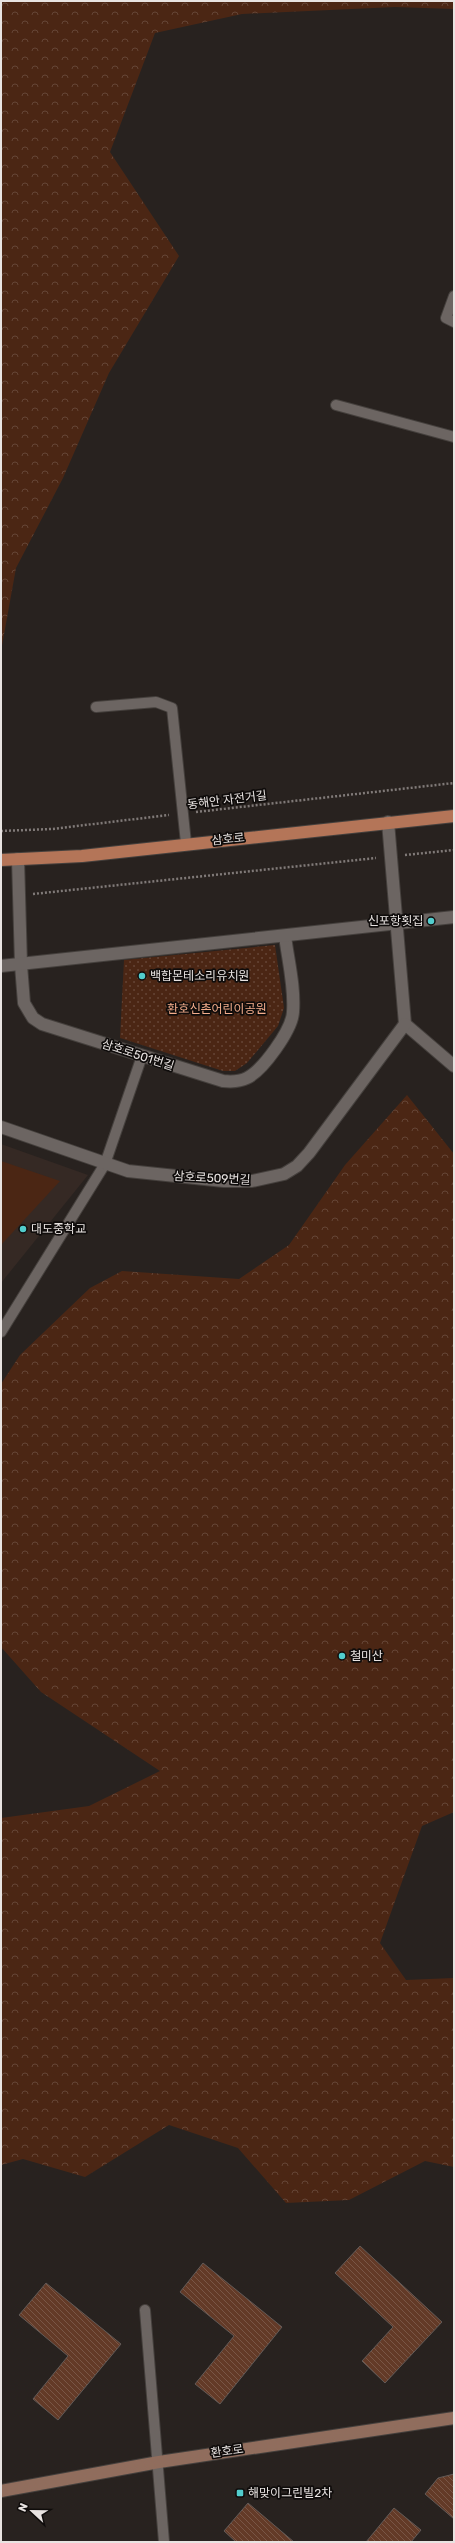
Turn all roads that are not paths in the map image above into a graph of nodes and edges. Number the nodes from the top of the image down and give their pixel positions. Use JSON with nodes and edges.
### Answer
{"nodes":[{"id":1,"x":454,"y":296,"type":"edge"},
{"id":2,"x":454,"y":322,"type":"edge"},
{"id":3,"x":336,"y":405,"type":"dead end"},
{"id":4,"x":454,"y":437,"type":"edge"},
{"id":5,"x":96,"y":707,"type":"dead end"},
{"id":6,"x":454,"y":816,"type":"edge"},
{"id":7,"x":388,"y":822,"type":"junction"},
{"id":8,"x":186,"y":843,"type":"junction"},
{"id":9,"x":18,"y":859,"type":"junction"},
{"id":10,"x":1,"y":860,"type":"edge"},
{"id":11,"x":454,"y":917,"type":"edge"},
{"id":12,"x":398,"y":922,"type":"junction"},
{"id":13,"x":285,"y":936,"type":"junction"},
{"id":14,"x":21,"y":965,"type":"junction"},
{"id":15,"x":1,"y":966,"type":"edge"},
{"id":16,"x":405,"y":1024,"type":"junction"},
{"id":17,"x":142,"y":1056,"type":"junction"},
{"id":18,"x":454,"y":1066,"type":"edge"},
{"id":19,"x":1,"y":1127,"type":"edge"},
{"id":20,"x":105,"y":1164,"type":"junction"},
{"id":21,"x":1,"y":1332,"type":"edge"},
{"id":22,"x":146,"y":2310,"type":"dead end"},
{"id":23,"x":454,"y":2418,"type":"edge"},
{"id":24,"x":158,"y":2462,"type":"junction"},
{"id":25,"x":1,"y":2492,"type":"edge"},
{"id":26,"x":164,"y":2542,"type":"edge"}],
"edges":[{"from":1,"to":2,"type":"lane"},
{"from":3,"to":4,"type":"lane"},
{"from":5,"to":8,"type":"lane"},
{"from":6,"to":7,"type":"main road","name":"삼호로"},
{"from":7,"to":8,"type":"main road","name":"삼호로"},
{"from":7,"to":12,"type":"street"},
{"from":8,"to":9,"type":"main road","name":"삼호로"},
{"from":9,"to":10,"type":"main road","name":"삼호로"},
{"from":9,"to":14,"type":"street","name":"삼호로501번길"},
{"from":11,"to":12,"type":"street"},
{"from":12,"to":13,"type":"street"},
{"from":12,"to":16,"type":"street"},
{"from":13,"to":14,"type":"street"},
{"from":13,"to":17,"type":"street","name":"삼호로501번길"},
{"from":14,"to":15,"type":"street"},
{"from":14,"to":17,"type":"street","name":"삼호로501번길"},
{"from":16,"to":18,"type":"street"},
{"from":16,"to":20,"type":"street","name":"삼호로509번길"},
{"from":17,"to":20,"type":"lane"},
{"from":19,"to":20,"type":"street","name":"삼호로509번길"},
{"from":20,"to":21,"type":"lane"},
{"from":22,"to":24,"type":"lane"},
{"from":23,"to":24,"type":"street","name":"환호로"},
{"from":24,"to":25,"type":"street","name":"환호로"},
{"from":24,"to":26,"type":"lane"}]}
